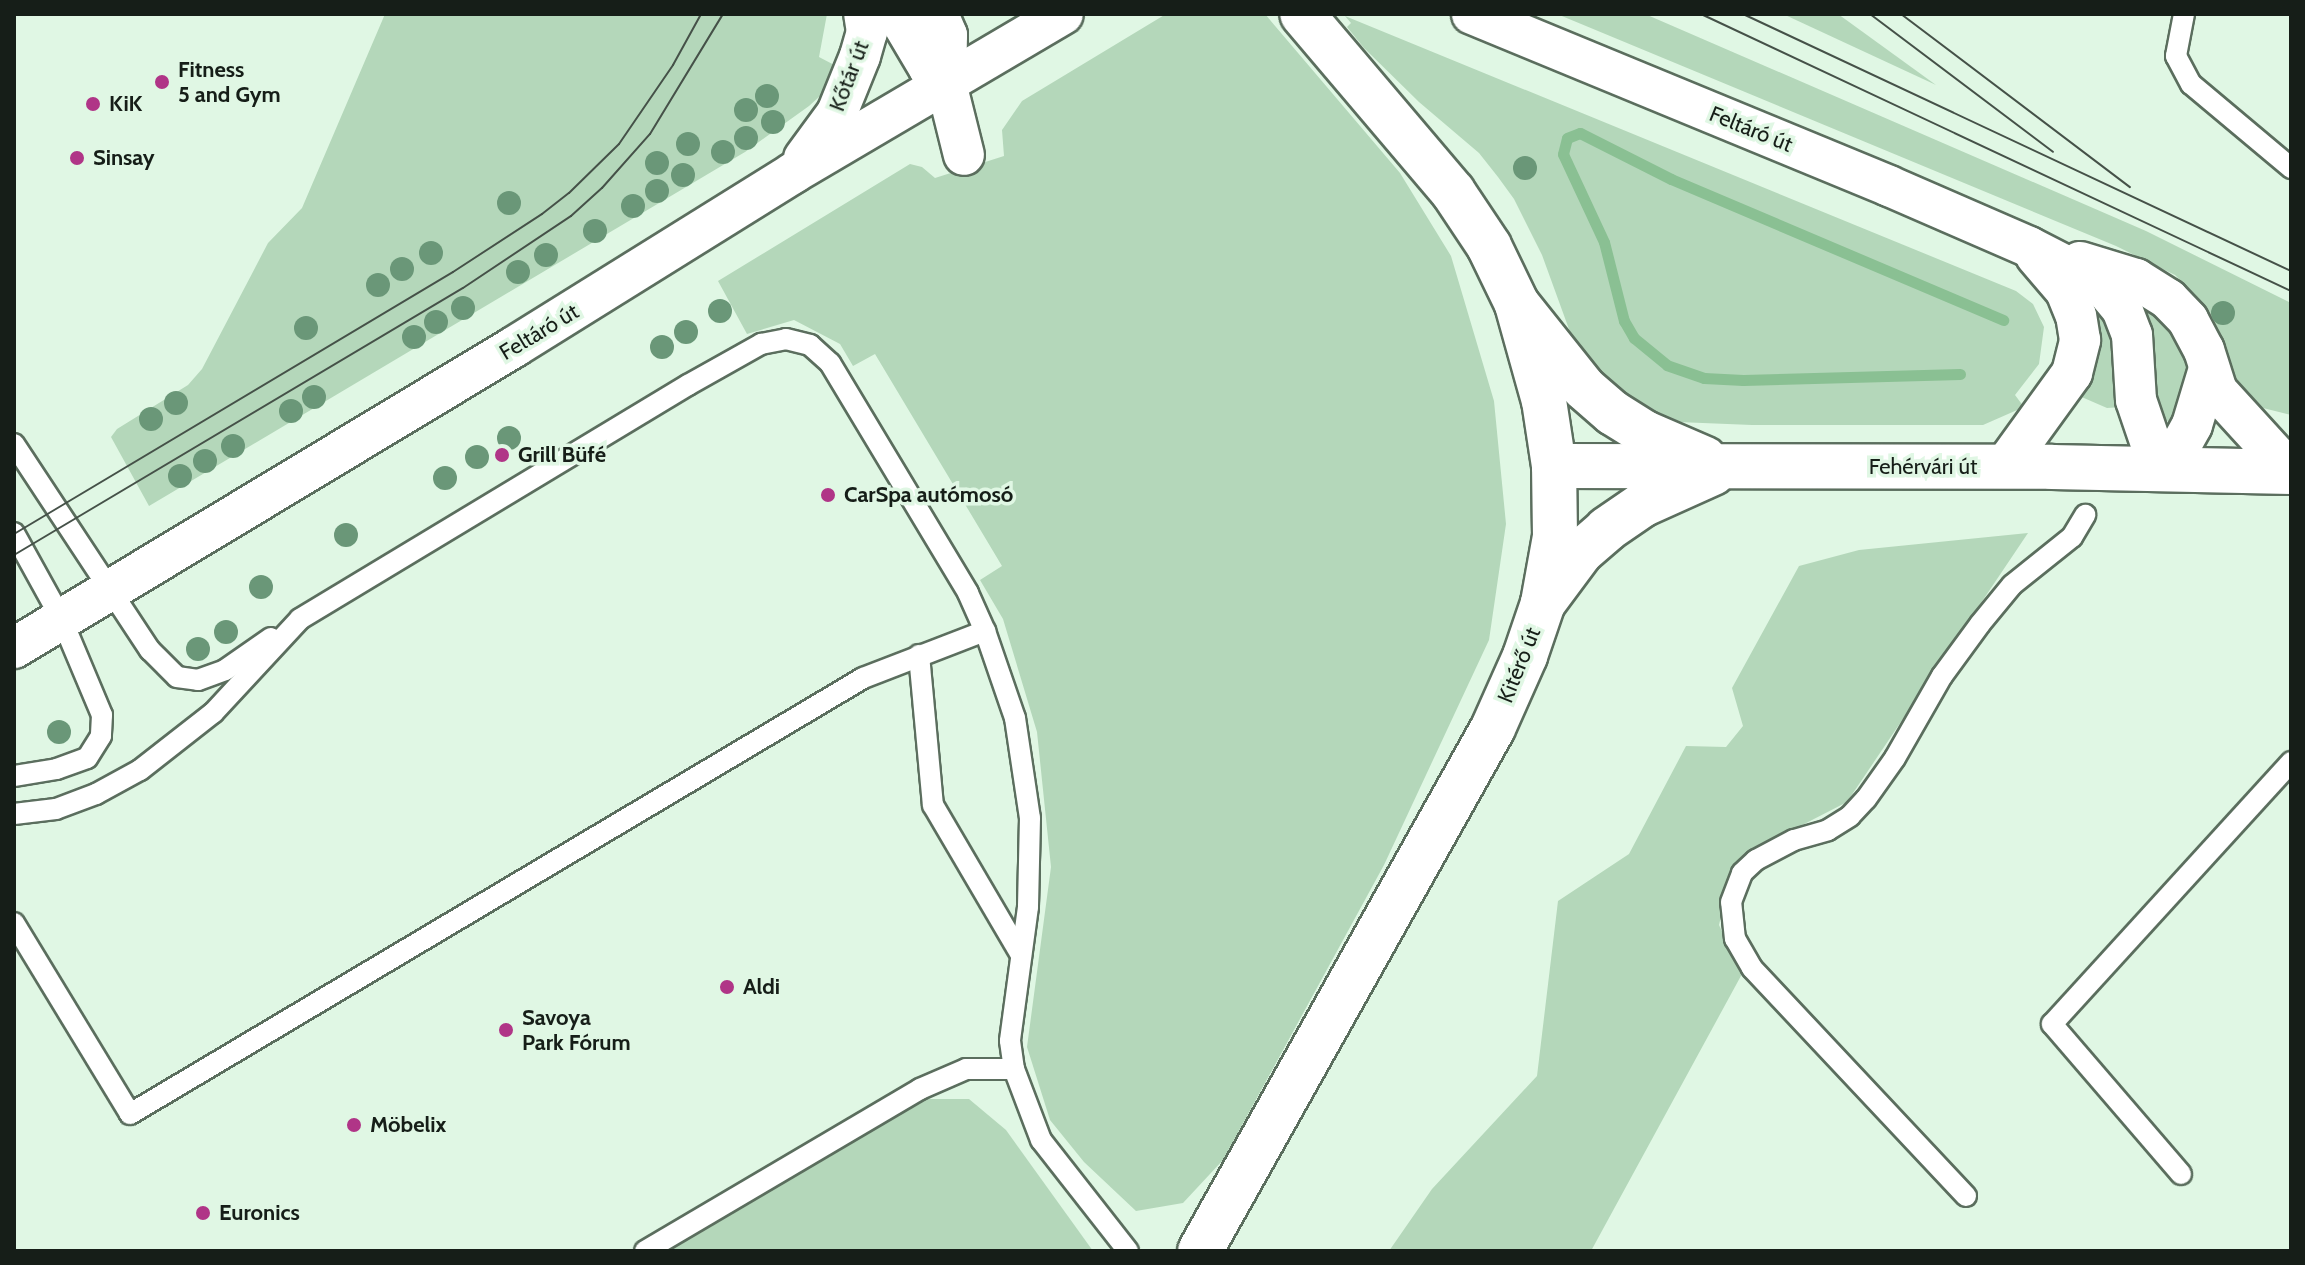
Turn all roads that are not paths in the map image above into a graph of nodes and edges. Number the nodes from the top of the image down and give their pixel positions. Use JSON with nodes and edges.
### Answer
{"nodes":[{"id":1,"x":864,"y":14,"type":"edge"},
{"id":2,"x":897,"y":14,"type":"edge"},
{"id":3,"x":938,"y":14,"type":"edge"},
{"id":4,"x":1063,"y":14,"type":"edge"},
{"id":5,"x":1302,"y":14,"type":"edge"},
{"id":6,"x":1472,"y":14,"type":"edge"},
{"id":7,"x":2179,"y":16,"type":"edge"},
{"id":8,"x":946,"y":83,"type":"junction"},
{"id":9,"x":964,"y":155,"type":"dead end"},
{"id":10,"x":2291,"y":168,"type":"edge"},
{"id":11,"x":793,"y":173,"type":"junction"},
{"id":12,"x":2029,"y":247,"type":"junction"},
{"id":13,"x":1517,"y":304,"type":"junction"},
{"id":14,"x":2208,"y":372,"type":"junction"},
{"id":15,"x":14,"y":444,"type":"edge"},
{"id":16,"x":1554,"y":466,"type":"junction"},
{"id":17,"x":1726,"y":467,"type":"junction"},
{"id":18,"x":2004,"y":467,"type":"junction"},
{"id":19,"x":2167,"y":470,"type":"junction"},
{"id":20,"x":2291,"y":472,"type":"edge"},
{"id":21,"x":2085,"y":515,"type":"dead end"},
{"id":22,"x":14,"y":533,"type":"edge"},
{"id":23,"x":110,"y":591,"type":"junction"},
{"id":24,"x":1543,"y":603,"type":"junction"},
{"id":25,"x":300,"y":619,"type":"junction"},
{"id":26,"x":62,"y":620,"type":"junction"},
{"id":27,"x":985,"y":631,"type":"junction"},
{"id":28,"x":14,"y":648,"type":"edge"},
{"id":29,"x":919,"y":655,"type":"junction"},
{"id":30,"x":2291,"y":762,"type":"edge"},
{"id":31,"x":14,"y":776,"type":"edge"},
{"id":32,"x":14,"y":814,"type":"edge"},
{"id":33,"x":14,"y":923,"type":"edge"},
{"id":34,"x":1021,"y":955,"type":"junction"},
{"id":35,"x":1014,"y":1069,"type":"junction"},
{"id":36,"x":2181,"y":1174,"type":"dead end"},
{"id":37,"x":1966,"y":1196,"type":"dead end"},
{"id":38,"x":645,"y":1251,"type":"edge"},
{"id":39,"x":1128,"y":1251,"type":"edge"},
{"id":40,"x":1200,"y":1251,"type":"edge"}],
"edges":[{"from":1,"to":11,"type":"street","name":"Kőtár út"},
{"from":2,"to":8,"type":"street"},
{"from":3,"to":8,"type":"street"},
{"from":4,"to":8,"type":"street","name":"Feltáró út"},
{"from":5,"to":13,"type":"main road","name":"Kitérő út"},
{"from":6,"to":12,"type":"street","name":"Feltáró út"},
{"from":7,"to":10,"type":"lane"},
{"from":8,"to":9,"type":"street"},
{"from":8,"to":11,"type":"street","name":"Feltáró út"},
{"from":11,"to":23,"type":"street","name":"Feltáró út"},
{"from":12,"to":14,"type":"street","name":"Feltáró út"},
{"from":12,"to":18,"type":"street","name":"Feltáró út"},
{"from":12,"to":19,"type":"street","name":"Feltáró út"},
{"from":13,"to":16,"type":"main road","name":"Kitérő út"},
{"from":13,"to":17,"type":"main road"},
{"from":14,"to":19,"type":"street"},
{"from":14,"to":20,"type":"street","name":"Feltáró út"},
{"from":15,"to":23,"type":"lane"},
{"from":16,"to":17,"type":"main road","name":"Fehérvári út"},
{"from":16,"to":24,"type":"main road","name":"Kitérő út"},
{"from":17,"to":18,"type":"main road","name":"Fehérvári út"},
{"from":17,"to":24,"type":"main road"},
{"from":18,"to":19,"type":"main road","name":"Fehérvári út"},
{"from":19,"to":20,"type":"main road","name":"Fehérvári út"},
{"from":21,"to":37,"type":"lane"},
{"from":22,"to":26,"type":"lane"},
{"from":23,"to":25,"type":"lane"},
{"from":23,"to":26,"type":"street","name":"Feltáró út"},
{"from":24,"to":40,"type":"main road","name":"Kitérő út"},
{"from":25,"to":27,"type":"lane"},
{"from":25,"to":32,"type":"lane"},
{"from":26,"to":28,"type":"street","name":"Feltáró út"},
{"from":26,"to":31,"type":"lane"},
{"from":27,"to":29,"type":"lane"},
{"from":27,"to":34,"type":"lane"},
{"from":29,"to":33,"type":"lane"},
{"from":29,"to":34,"type":"lane"},
{"from":30,"to":36,"type":"lane"},
{"from":34,"to":35,"type":"lane"},
{"from":35,"to":38,"type":"lane"},
{"from":35,"to":39,"type":"lane"}]}
